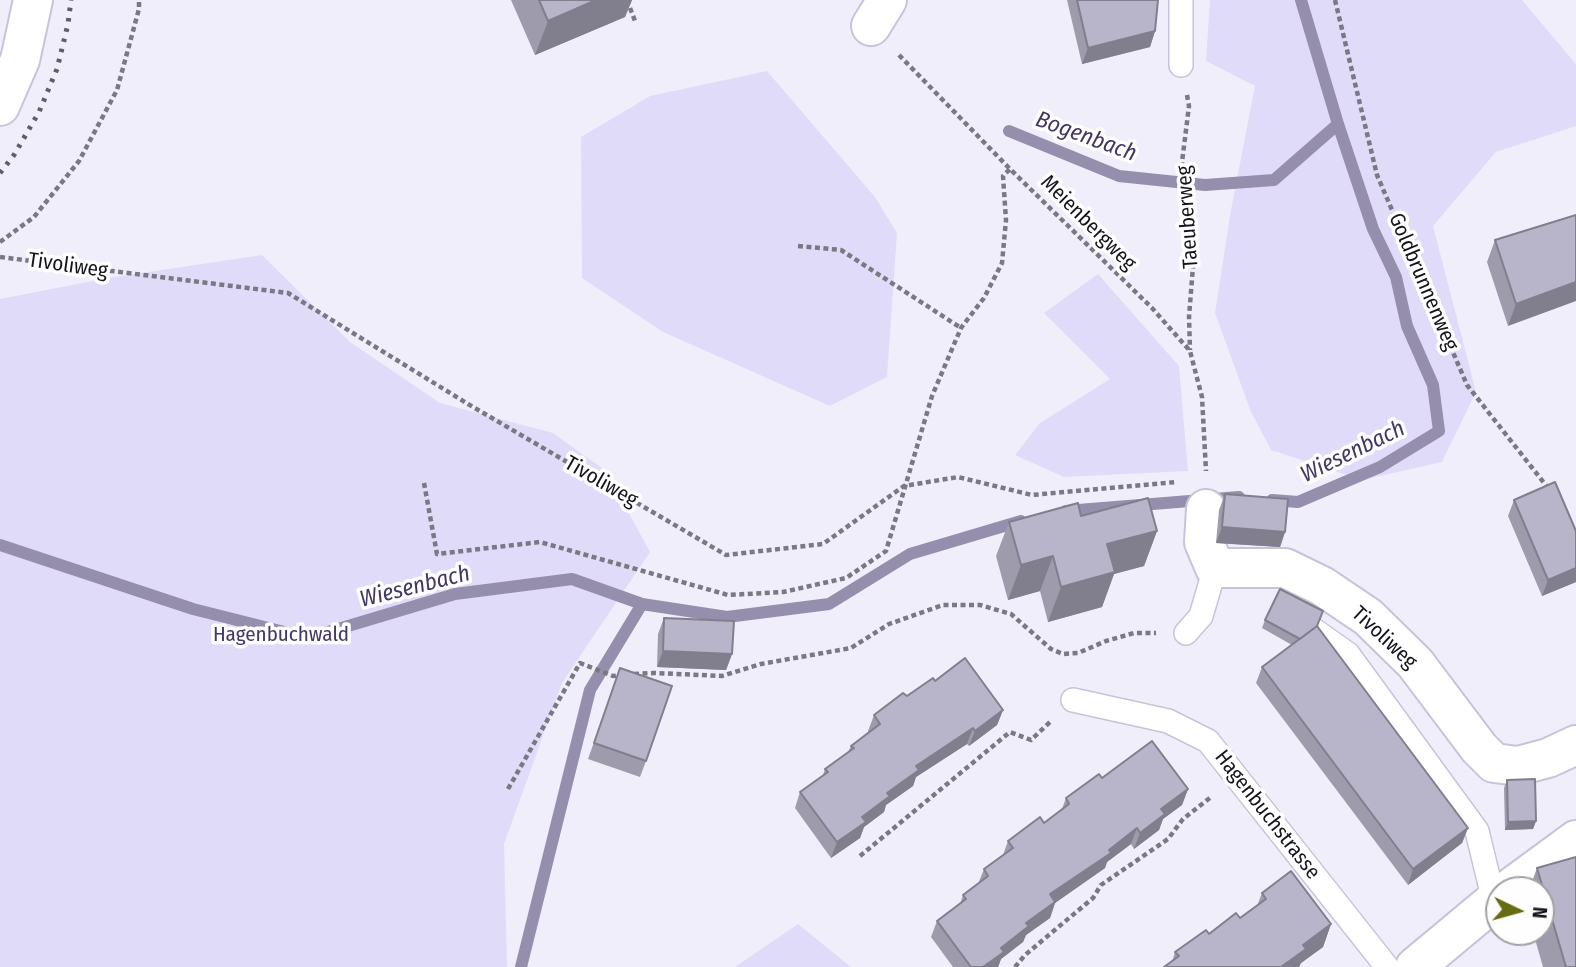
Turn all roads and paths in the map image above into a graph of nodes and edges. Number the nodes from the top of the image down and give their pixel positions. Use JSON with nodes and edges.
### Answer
{"nodes":[{"id":1,"x":33,"y":0,"type":"edge"},
{"id":2,"x":139,"y":0,"type":"edge"},
{"id":3,"x":626,"y":0,"type":"edge"},
{"id":4,"x":1181,"y":0,"type":"edge"},
{"id":5,"x":1335,"y":0,"type":"edge"},
{"id":6,"x":879,"y":13,"type":"edge"},
{"id":7,"x":635,"y":21,"type":"dead end"},
{"id":8,"x":1181,"y":65,"type":"joint"},
{"id":9,"x":0,"y":106,"type":"edge"},
{"id":10,"x":1010,"y":169,"type":"junction"},
{"id":11,"x":0,"y":242,"type":"edge"},
{"id":12,"x":797,"y":246,"type":"dead end"},
{"id":13,"x":0,"y":257,"type":"edge"},
{"id":14,"x":961,"y":328,"type":"junction"},
{"id":15,"x":1189,"y":351,"type":"junction"},
{"id":16,"x":1180,"y":482,"type":"dead end"},
{"id":17,"x":424,"y":483,"type":"dead end"},
{"id":18,"x":904,"y":486,"type":"junction"},
{"id":19,"x":1206,"y":494,"type":"joint"},
{"id":20,"x":1555,"y":497,"type":"edge"},
{"id":21,"x":1215,"y":568,"type":"junction"},
{"id":22,"x":1314,"y":630,"type":"edge"},
{"id":23,"x":1186,"y":633,"type":"joint"},
{"id":24,"x":1073,"y":700,"type":"dead end"},
{"id":25,"x":1031,"y":740,"type":"dead end"},
{"id":26,"x":1576,"y":744,"type":"edge"},
{"id":27,"x":508,"y":789,"type":"dead end"},
{"id":28,"x":1203,"y":804,"type":"dead end"},
{"id":29,"x":1576,"y":840,"type":"edge"},
{"id":30,"x":860,"y":856,"type":"dead end"},
{"id":31,"x":1493,"y":876,"type":"edge"},
{"id":32,"x":1527,"y":876,"type":"edge"},
{"id":33,"x":1485,"y":909,"type":"edge"},
{"id":34,"x":1015,"y":967,"type":"edge"},
{"id":35,"x":1387,"y":967,"type":"edge"},
{"id":36,"x":1415,"y":967,"type":"edge"}],
"edges":[{"from":1,"to":9,"type":"street"},
{"from":2,"to":11,"type":"path"},
{"from":3,"to":7,"type":"path"},
{"from":4,"to":8,"type":"lane"},
{"from":5,"to":20,"type":"path","name":"Goldbrunnenweg"},
{"from":6,"to":10,"type":"path","name":"Meienbergweg"},
{"from":8,"to":15,"type":"path","name":"Taeuberweg"},
{"from":10,"to":14,"type":"path"},
{"from":10,"to":15,"type":"path","name":"Meienbergweg"},
{"from":12,"to":14,"type":"path"},
{"from":13,"to":18,"type":"path","name":"Tivoliweg"},
{"from":14,"to":18,"type":"path"},
{"from":15,"to":19,"type":"path","name":"Meienbergweg"},
{"from":16,"to":18,"type":"path","name":"Tivoliweg"},
{"from":17,"to":18,"type":"path"},
{"from":19,"to":21,"type":"street"},
{"from":21,"to":23,"type":"lane"},
{"from":21,"to":26,"type":"street","name":"Tivoliweg"},
{"from":22,"to":31,"type":"lane"},
{"from":23,"to":27,"type":"path"},
{"from":24,"to":35,"type":"lane","name":"Hagenbuchstrasse"},
{"from":25,"to":30,"type":"path"},
{"from":28,"to":34,"type":"path"},
{"from":29,"to":32,"type":"street"},
{"from":33,"to":36,"type":"street"}]}
